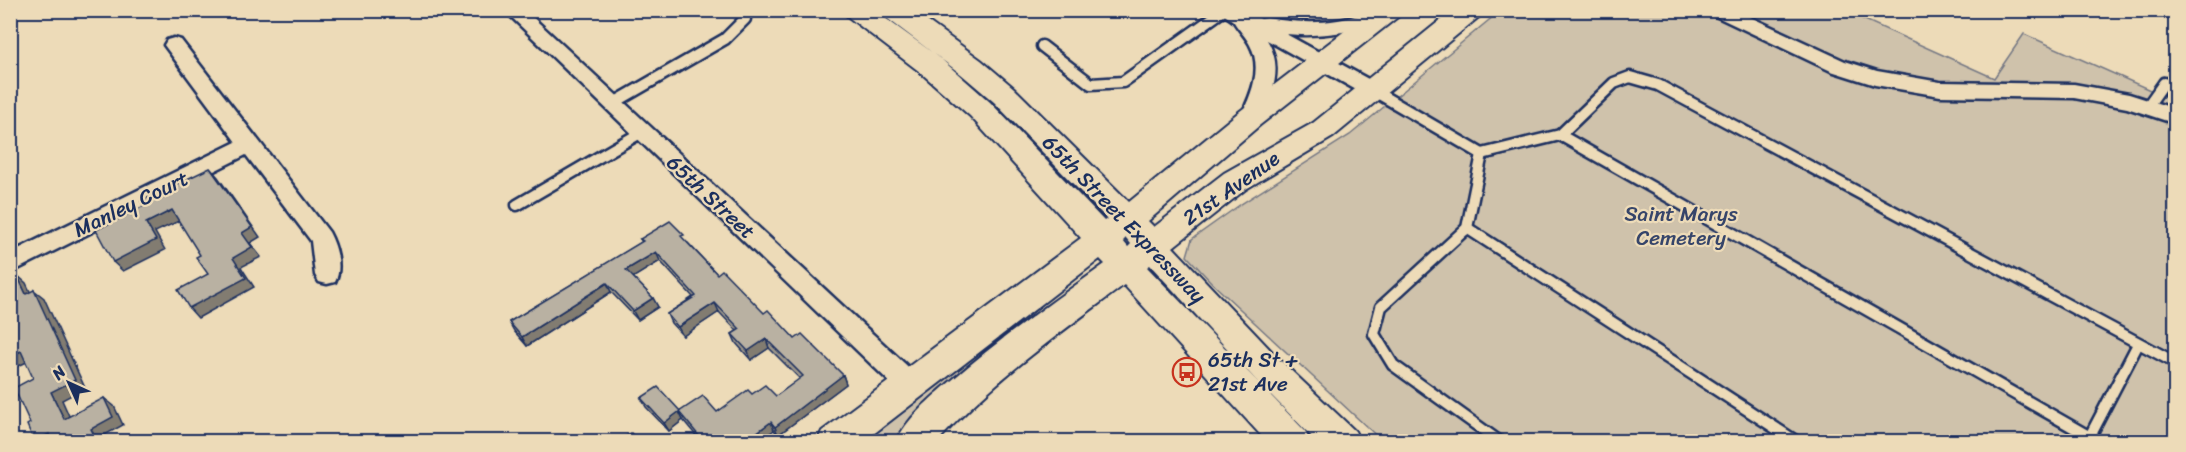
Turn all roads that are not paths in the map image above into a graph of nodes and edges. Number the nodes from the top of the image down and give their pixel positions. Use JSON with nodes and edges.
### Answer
{"nodes":[{"id":1,"x":513,"y":10,"type":"edge"},
{"id":2,"x":856,"y":10,"type":"edge"},
{"id":3,"x":893,"y":10,"type":"edge"},
{"id":4,"x":1228,"y":10,"type":"edge"},
{"id":5,"x":1471,"y":10,"type":"edge"},
{"id":6,"x":1718,"y":10,"type":"edge"},
{"id":7,"x":1386,"y":13,"type":"edge"},
{"id":8,"x":745,"y":19,"type":"dead end"},
{"id":9,"x":174,"y":45,"type":"dead end"},
{"id":10,"x":1042,"y":46,"type":"dead end"},
{"id":11,"x":1322,"y":62,"type":"junction"},
{"id":12,"x":2175,"y":88,"type":"edge"},
{"id":13,"x":1374,"y":91,"type":"junction"},
{"id":14,"x":612,"y":104,"type":"junction"},
{"id":15,"x":2147,"y":107,"type":"junction"},
{"id":16,"x":2175,"y":117,"type":"edge"},
{"id":17,"x":1250,"y":118,"type":"junction"},
{"id":18,"x":642,"y":132,"type":"junction"},
{"id":19,"x":1560,"y":135,"type":"junction"},
{"id":20,"x":251,"y":144,"type":"junction"},
{"id":21,"x":1482,"y":154,"type":"junction"},
{"id":22,"x":517,"y":205,"type":"dead end"},
{"id":23,"x":1467,"y":228,"type":"junction"},
{"id":24,"x":1114,"y":230,"type":"junction"},
{"id":25,"x":1138,"y":256,"type":"junction"},
{"id":26,"x":10,"y":264,"type":"edge"},
{"id":27,"x":327,"y":275,"type":"dead end"},
{"id":28,"x":2138,"y":344,"type":"junction"},
{"id":29,"x":2175,"y":363,"type":"edge"},
{"id":30,"x":909,"y":384,"type":"junction"},
{"id":31,"x":2092,"y":440,"type":"edge"},
{"id":32,"x":835,"y":441,"type":"edge"},
{"id":33,"x":914,"y":441,"type":"edge"},
{"id":34,"x":1292,"y":441,"type":"edge"},
{"id":35,"x":1342,"y":441,"type":"edge"},
{"id":36,"x":1500,"y":441,"type":"edge"},
{"id":37,"x":1797,"y":441,"type":"edge"}],
"edges":[{"from":1,"to":14,"type":"street","name":"65th Street"},
{"from":2,"to":24,"type":"street","name":"65th Street Expressway"},
{"from":3,"to":24,"type":"street","name":"65th Street Expressway"},
{"from":4,"to":7,"type":"street"},
{"from":4,"to":10,"type":"lane"},
{"from":4,"to":11,"type":"street"},
{"from":4,"to":17,"type":"street"},
{"from":5,"to":13,"type":"street","name":"21st Avenue"},
{"from":6,"to":15,"type":"street"},
{"from":7,"to":11,"type":"street","name":"21st Avenue"},
{"from":8,"to":14,"type":"lane"},
{"from":9,"to":20,"type":"street"},
{"from":11,"to":13,"type":"street"},
{"from":11,"to":17,"type":"street","name":"21st Avenue"},
{"from":12,"to":15,"type":"lane"},
{"from":13,"to":21,"type":"lane"},
{"from":13,"to":25,"type":"street","name":"21st Avenue"},
{"from":14,"to":18,"type":"street","name":"65th Street"},
{"from":15,"to":16,"type":"street"},
{"from":17,"to":24,"type":"street","name":"21st Avenue"},
{"from":18,"to":22,"type":"lane"},
{"from":18,"to":30,"type":"street","name":"65th Street"},
{"from":19,"to":21,"type":"lane"},
{"from":19,"to":28,"type":"lane"},
{"from":19,"to":31,"type":"lane"},
{"from":20,"to":26,"type":"street","name":"Manley Court"},
{"from":20,"to":27,"type":"street"},
{"from":21,"to":23,"type":"lane"},
{"from":23,"to":36,"type":"lane"},
{"from":23,"to":37,"type":"lane"},
{"from":24,"to":25,"type":"street","name":"65th Street Expressway"},
{"from":24,"to":30,"type":"street","name":"21st Avenue"},
{"from":25,"to":33,"type":"street","name":"21st Avenue"},
{"from":25,"to":34,"type":"street","name":"65th Street Expressway"},
{"from":25,"to":35,"type":"street","name":"65th Street Expressway"},
{"from":28,"to":29,"type":"lane"},
{"from":28,"to":31,"type":"lane"},
{"from":30,"to":32,"type":"street","name":"21st Avenue"}]}
